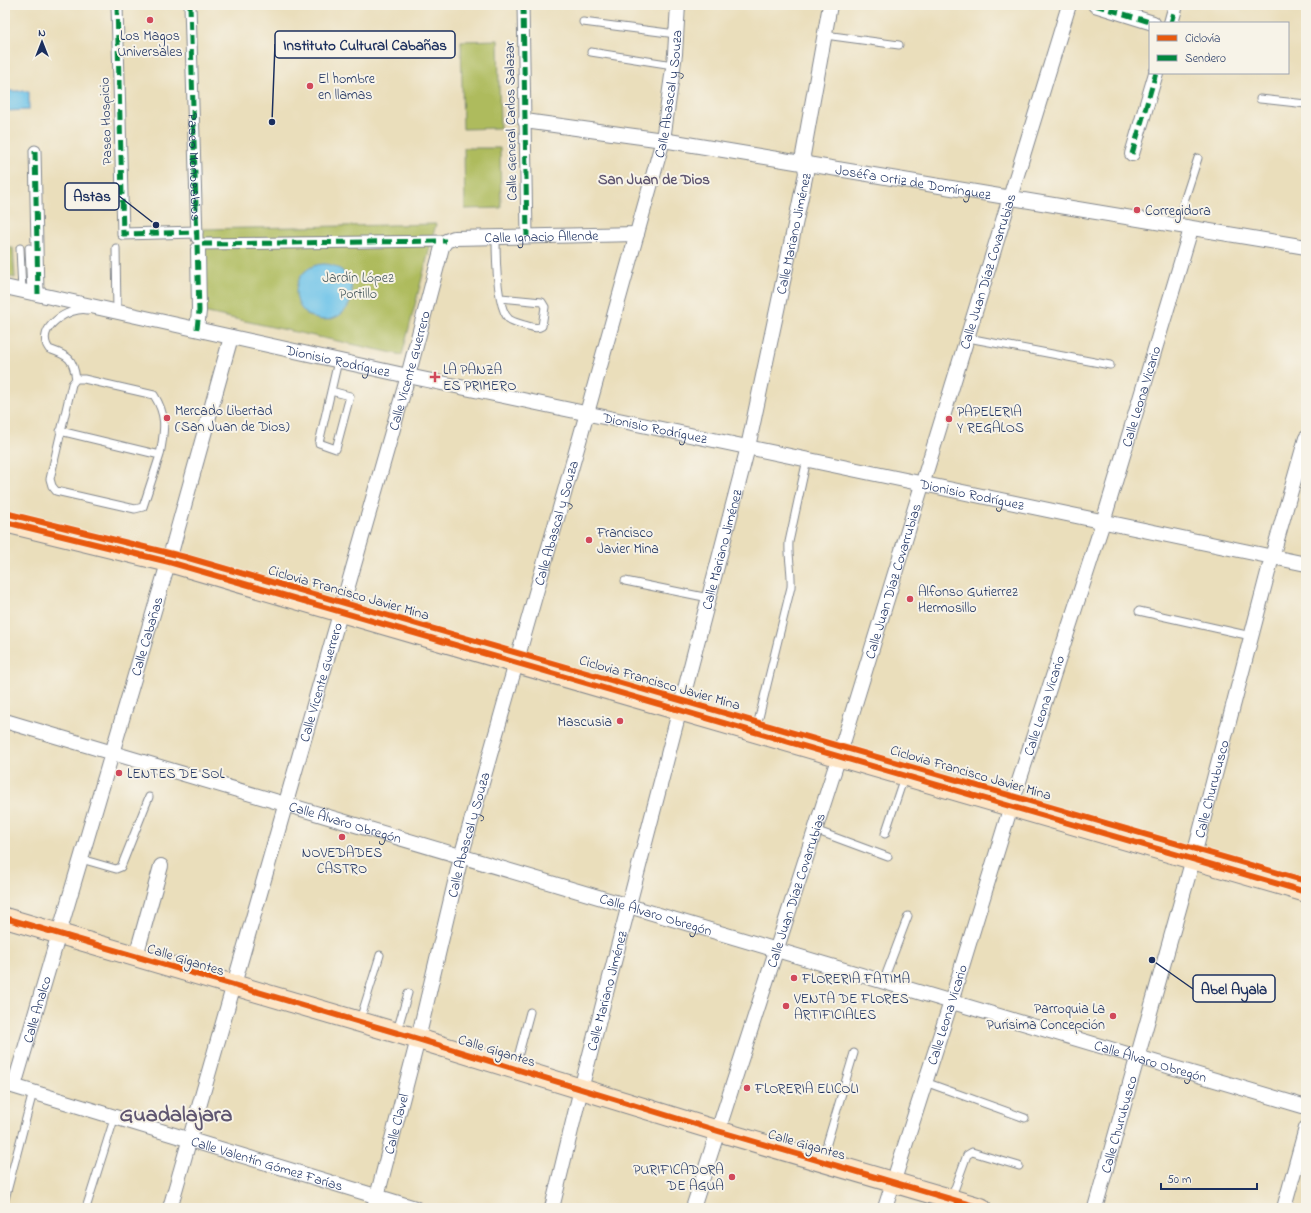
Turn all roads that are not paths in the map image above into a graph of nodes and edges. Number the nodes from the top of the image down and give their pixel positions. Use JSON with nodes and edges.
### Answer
{"nodes":[{"id":1,"x":116,"y":5,"type":"edge"},
{"id":2,"x":190,"y":5,"type":"edge"},
{"id":3,"x":523,"y":5,"type":"edge"},
{"id":4,"x":678,"y":5,"type":"edge"},
{"id":5,"x":830,"y":5,"type":"edge"},
{"id":6,"x":1069,"y":5,"type":"edge"},
{"id":7,"x":1095,"y":5,"type":"edge"},
{"id":8,"x":1176,"y":5,"type":"edge"},
{"id":9,"x":583,"y":22,"type":"dead end"},
{"id":10,"x":1150,"y":22,"type":"edge"},
{"id":11,"x":1171,"y":22,"type":"edge"},
{"id":12,"x":676,"y":34,"type":"junction"},
{"id":13,"x":824,"y":35,"type":"junction"},
{"id":14,"x":899,"y":45,"type":"dead end"},
{"id":15,"x":591,"y":52,"type":"dead end"},
{"id":16,"x":673,"y":65,"type":"junction"},
{"id":17,"x":1156,"y":74,"type":"edge"},
{"id":18,"x":1260,"y":99,"type":"dead end"},
{"id":19,"x":1306,"y":104,"type":"edge"},
{"id":20,"x":525,"y":121,"type":"junction"},
{"id":21,"x":663,"y":140,"type":"junction"},
{"id":22,"x":34,"y":151,"type":"dead end"},
{"id":23,"x":1132,"y":154,"type":"dead end"},
{"id":24,"x":1198,"y":158,"type":"dead end"},
{"id":25,"x":804,"y":163,"type":"junction"},
{"id":26,"x":1010,"y":197,"type":"junction"},
{"id":27,"x":1176,"y":226,"type":"junction"},
{"id":28,"x":1191,"y":229,"type":"junction"},
{"id":29,"x":197,"y":232,"type":"junction"},
{"id":30,"x":637,"y":234,"type":"junction"},
{"id":31,"x":527,"y":236,"type":"junction"},
{"id":32,"x":496,"y":237,"type":"junction"},
{"id":33,"x":446,"y":241,"type":"junction"},
{"id":34,"x":200,"y":247,"type":"junction"},
{"id":35,"x":1306,"y":247,"type":"edge"},
{"id":36,"x":20,"y":248,"type":"dead end"},
{"id":37,"x":29,"y":248,"type":"dead end"},
{"id":38,"x":116,"y":248,"type":"dead end"},
{"id":39,"x":5,"y":287,"type":"edge"},
{"id":40,"x":31,"y":293,"type":"junction"},
{"id":41,"x":500,"y":298,"type":"junction"},
{"id":42,"x":117,"y":312,"type":"junction"},
{"id":43,"x":139,"y":316,"type":"junction"},
{"id":44,"x":197,"y":329,"type":"junction"},
{"id":45,"x":231,"y":337,"type":"junction"},
{"id":46,"x":968,"y":338,"type":"junction"},
{"id":47,"x":338,"y":361,"type":"junction"},
{"id":48,"x":1110,"y":365,"type":"dead end"},
{"id":49,"x":408,"y":376,"type":"junction"},
{"id":50,"x":76,"y":379,"type":"junction"},
{"id":51,"x":331,"y":391,"type":"junction"},
{"id":52,"x":587,"y":413,"type":"junction"},
{"id":53,"x":60,"y":431,"type":"junction"},
{"id":54,"x":1306,"y":438,"type":"edge"},
{"id":55,"x":748,"y":447,"type":"junction"},
{"id":56,"x":160,"y":455,"type":"junction"},
{"id":57,"x":807,"y":459,"type":"junction"},
{"id":58,"x":922,"y":484,"type":"junction"},
{"id":59,"x":5,"y":522,"type":"edge"},
{"id":60,"x":1103,"y":522,"type":"junction"},
{"id":61,"x":1272,"y":557,"type":"junction"},
{"id":62,"x":168,"y":562,"type":"junction"},
{"id":63,"x":1306,"y":564,"type":"edge"},
{"id":64,"x":625,"y":581,"type":"dead end"},
{"id":65,"x":709,"y":598,"type":"junction"},
{"id":66,"x":339,"y":611,"type":"junction"},
{"id":67,"x":1139,"y":612,"type":"dead end"},
{"id":68,"x":1251,"y":636,"type":"junction"},
{"id":69,"x":516,"y":662,"type":"junction"},
{"id":70,"x":679,"y":710,"type":"junction"},
{"id":71,"x":5,"y":721,"type":"edge"},
{"id":72,"x":756,"y":732,"type":"junction"},
{"id":73,"x":112,"y":753,"type":"junction"},
{"id":74,"x":839,"y":756,"type":"junction"},
{"id":75,"x":904,"y":776,"type":"junction"},
{"id":76,"x":149,"y":797,"type":"dead end"},
{"id":77,"x":285,"y":804,"type":"junction"},
{"id":78,"x":1010,"y":806,"type":"junction"},
{"id":79,"x":815,"y":830,"type":"junction"},
{"id":80,"x":885,"y":834,"type":"dead end"},
{"id":81,"x":461,"y":856,"type":"junction"},
{"id":82,"x":888,"y":856,"type":"dead end"},
{"id":83,"x":81,"y":859,"type":"junction"},
{"id":84,"x":1193,"y":860,"type":"junction"},
{"id":85,"x":161,"y":866,"type":"dead end"},
{"id":86,"x":1306,"y":892,"type":"edge"},
{"id":87,"x":629,"y":906,"type":"junction"},
{"id":88,"x":908,"y":916,"type":"dead end"},
{"id":89,"x":5,"y":918,"type":"edge"},
{"id":90,"x":59,"y":934,"type":"junction"},
{"id":91,"x":776,"y":950,"type":"junction"},
{"id":92,"x":380,"y":955,"type":"dead end"},
{"id":93,"x":136,"y":956,"type":"junction"},
{"id":94,"x":884,"y":982,"type":"junction"},
{"id":95,"x":233,"y":986,"type":"junction"},
{"id":96,"x":408,"y":993,"type":"dead end"},
{"id":97,"x":951,"y":1002,"type":"junction"},
{"id":98,"x":530,"y":1012,"type":"dead end"},
{"id":99,"x":359,"y":1022,"type":"junction"},
{"id":100,"x":396,"y":1033,"type":"junction"},
{"id":101,"x":418,"y":1039,"type":"junction"},
{"id":102,"x":854,"y":1053,"type":"dead end"},
{"id":103,"x":1138,"y":1057,"type":"junction"},
{"id":104,"x":515,"y":1068,"type":"junction"},
{"id":105,"x":926,"y":1082,"type":"junction"},
{"id":106,"x":9,"y":1085,"type":"edge"},
{"id":107,"x":581,"y":1089,"type":"junction"},
{"id":108,"x":33,"y":1092,"type":"junction"},
{"id":109,"x":1306,"y":1107,"type":"edge"},
{"id":110,"x":115,"y":1116,"type":"junction"},
{"id":111,"x":1025,"y":1118,"type":"dead end"},
{"id":112,"x":1306,"y":1128,"type":"edge"},
{"id":113,"x":718,"y":1131,"type":"junction"},
{"id":114,"x":190,"y":1139,"type":"junction"},
{"id":115,"x":822,"y":1161,"type":"junction"},
{"id":116,"x":1019,"y":1166,"type":"dead end"},
{"id":117,"x":893,"y":1182,"type":"junction"},
{"id":118,"x":5,"y":1199,"type":"edge"},
{"id":119,"x":951,"y":1199,"type":"junction"},
{"id":120,"x":375,"y":1202,"type":"edge"},
{"id":121,"x":87,"y":1205,"type":"dead end"},
{"id":122,"x":170,"y":1208,"type":"edge"},
{"id":123,"x":415,"y":1208,"type":"edge"},
{"id":124,"x":552,"y":1208,"type":"edge"},
{"id":125,"x":693,"y":1208,"type":"edge"},
{"id":126,"x":885,"y":1208,"type":"edge"},
{"id":127,"x":981,"y":1208,"type":"edge"},
{"id":128,"x":1095,"y":1208,"type":"edge"},
{"id":129,"x":1284,"y":1208,"type":"edge"}],
"edges":[{"from":1,"to":29,"type":"street","name":"Paseo Hospicio"},
{"from":2,"to":29,"type":"street","name":"Paseo Monosabios"},
{"from":3,"to":20,"type":"street","name":"Calle General Carlos Salazar"},
{"from":4,"to":12,"type":"street","name":"Calle Abascal y Souza"},
{"from":5,"to":13,"type":"street","name":"Calle Mariano Jiménez"},
{"from":6,"to":26,"type":"street","name":"Calle Juan Díaz Covarrubias"},
{"from":7,"to":10,"type":"street"},
{"from":8,"to":11,"type":"street"},
{"from":9,"to":12,"type":"lane"},
{"from":12,"to":16,"type":"street","name":"Calle Abascal y Souza"},
{"from":13,"to":14,"type":"lane"},
{"from":13,"to":25,"type":"street","name":"Calle Mariano Jiménez"},
{"from":15,"to":16,"type":"lane"},
{"from":16,"to":21,"type":"street","name":"Calle Abascal y Souza"},
{"from":17,"to":23,"type":"street"},
{"from":18,"to":19,"type":"lane"},
{"from":20,"to":21,"type":"street","name":"Joséfa Ortiz de Domínguez"},
{"from":20,"to":31,"type":"street","name":"Calle General Carlos Salazar"},
{"from":21,"to":25,"type":"street","name":"Joséfa Ortiz de Domínguez"},
{"from":21,"to":30,"type":"street","name":"Calle Abascal y Souza"},
{"from":22,"to":40,"type":"street"},
{"from":24,"to":27,"type":"lane"},
{"from":25,"to":26,"type":"street","name":"Joséfa Ortiz de Domínguez"},
{"from":25,"to":55,"type":"street","name":"Calle Mariano Jiménez"},
{"from":26,"to":27,"type":"street","name":"Joséfa Ortiz de Domínguez"},
{"from":26,"to":46,"type":"street","name":"Calle Juan Díaz Covarrubias"},
{"from":27,"to":28,"type":"street","name":"Joséfa Ortiz de Domínguez"},
{"from":28,"to":35,"type":"street","name":"Joséfa Ortiz de Domínguez"},
{"from":28,"to":60,"type":"street","name":"Calle Leona Vicario"},
{"from":29,"to":34,"type":"street","name":"Paseo Monosabios"},
{"from":30,"to":31,"type":"street","name":"Calle Ignacio Allende"},
{"from":30,"to":52,"type":"street","name":"Calle Abascal y Souza"},
{"from":31,"to":32,"type":"street","name":"Calle Ignacio Allende"},
{"from":32,"to":33,"type":"street","name":"Calle Ignacio Allende"},
{"from":32,"to":41,"type":"lane"},
{"from":33,"to":34,"type":"street"},
{"from":33,"to":49,"type":"street","name":"Calle Vicente Guerrero"},
{"from":34,"to":44,"type":"street","name":"Paseo Monosabios"},
{"from":36,"to":40,"type":"lane"},
{"from":37,"to":40,"type":"lane"},
{"from":38,"to":42,"type":"lane"},
{"from":39,"to":40,"type":"street","name":"Dionisio Rodríguez"},
{"from":40,"to":42,"type":"street","name":"Dionisio Rodríguez"},
{"from":41,"to":41,"type":"lane"},
{"from":42,"to":43,"type":"street","name":"Dionisio Rodríguez"},
{"from":43,"to":44,"type":"street","name":"Dionisio Rodríguez"},
{"from":43,"to":50,"type":"lane"},
{"from":44,"to":45,"type":"street","name":"Dionisio Rodríguez"},
{"from":45,"to":47,"type":"street","name":"Dionisio Rodríguez"},
{"from":45,"to":62,"type":"street","name":"Calle Cabañas"},
{"from":46,"to":48,"type":"lane"},
{"from":46,"to":58,"type":"street","name":"Calle Juan Díaz Covarrubias"},
{"from":47,"to":49,"type":"street","name":"Dionisio Rodríguez"},
{"from":47,"to":51,"type":"lane"},
{"from":49,"to":52,"type":"street","name":"Dionisio Rodríguez"},
{"from":49,"to":66,"type":"street","name":"Calle Vicente Guerrero"},
{"from":50,"to":53,"type":"lane"},
{"from":50,"to":56,"type":"lane"},
{"from":51,"to":51,"type":"lane"},
{"from":52,"to":55,"type":"street","name":"Dionisio Rodríguez"},
{"from":52,"to":69,"type":"street","name":"Calle Abascal y Souza"},
{"from":53,"to":56,"type":"lane"},
{"from":53,"to":56,"type":"lane"},
{"from":54,"to":61,"type":"street","name":"Calle Churubusco"},
{"from":55,"to":57,"type":"street","name":"Dionisio Rodríguez"},
{"from":55,"to":65,"type":"street","name":"Calle Mariano Jiménez"},
{"from":57,"to":58,"type":"street","name":"Dionisio Rodríguez"},
{"from":57,"to":72,"type":"lane"},
{"from":58,"to":60,"type":"street","name":"Dionisio Rodríguez"},
{"from":58,"to":74,"type":"street","name":"Calle Juan Díaz Covarrubias"},
{"from":59,"to":62,"type":"main road"},
{"from":60,"to":61,"type":"street","name":"Dionisio Rodríguez"},
{"from":60,"to":78,"type":"street","name":"Calle Leona Vicario"},
{"from":61,"to":63,"type":"street","name":"Dionisio Rodríguez"},
{"from":61,"to":68,"type":"street","name":"Calle Churubusco"},
{"from":62,"to":66,"type":"main road"},
{"from":62,"to":73,"type":"street","name":"Calle Cabañas"},
{"from":64,"to":65,"type":"lane"},
{"from":65,"to":70,"type":"street","name":"Calle Mariano Jiménez"},
{"from":66,"to":69,"type":"main road"},
{"from":66,"to":77,"type":"street","name":"Calle Vicente Guerrero"},
{"from":67,"to":68,"type":"lane"},
{"from":68,"to":84,"type":"street","name":"Calle Churubusco"},
{"from":69,"to":70,"type":"main road"},
{"from":69,"to":81,"type":"street","name":"Calle Abascal y Souza"},
{"from":70,"to":72,"type":"main road"},
{"from":70,"to":87,"type":"street","name":"Calle Mariano Jiménez"},
{"from":71,"to":73,"type":"street","name":"Calle Álvaro Obregón"},
{"from":72,"to":74,"type":"main road"},
{"from":73,"to":77,"type":"street","name":"Calle Álvaro Obregón"},
{"from":73,"to":83,"type":"street","name":"Calle Cabañas"},
{"from":74,"to":75,"type":"main road"},
{"from":74,"to":79,"type":"street","name":"Calle Juan Díaz Covarrubias"},
{"from":75,"to":78,"type":"main road"},
{"from":75,"to":80,"type":"lane"},
{"from":76,"to":83,"type":"lane"},
{"from":77,"to":81,"type":"street","name":"Calle Álvaro Obregón"},
{"from":77,"to":95,"type":"street","name":"Calle Vicente Guerrero"},
{"from":78,"to":84,"type":"main road"},
{"from":78,"to":97,"type":"street","name":"Calle Leona Vicario"},
{"from":79,"to":82,"type":"lane"},
{"from":79,"to":91,"type":"street","name":"Calle Juan Díaz Covarrubias"},
{"from":81,"to":87,"type":"street","name":"Calle Álvaro Obregón"},
{"from":81,"to":101,"type":"street","name":"Calle Abascal y Souza"},
{"from":83,"to":90,"type":"street","name":"Calle Cabañas"},
{"from":84,"to":86,"type":"main road"},
{"from":84,"to":103,"type":"street","name":"Calle Churubusco"},
{"from":85,"to":93,"type":"street"},
{"from":87,"to":91,"type":"street","name":"Calle Álvaro Obregón"},
{"from":87,"to":107,"type":"street","name":"Calle Mariano Jiménez"},
{"from":88,"to":94,"type":"lane"},
{"from":89,"to":90,"type":"main road","name":"Calle Gigantes"},
{"from":90,"to":93,"type":"main road","name":"Calle Gigantes"},
{"from":90,"to":106,"type":"street","name":"Calle Analco"},
{"from":91,"to":94,"type":"street","name":"Calle Álvaro Obregón"},
{"from":91,"to":113,"type":"street","name":"Calle Juan Díaz Covarrubias"},
{"from":92,"to":99,"type":"lane"},
{"from":93,"to":95,"type":"main road","name":"Calle Gigantes"},
{"from":94,"to":97,"type":"street","name":"Calle Álvaro Obregón"},
{"from":95,"to":99,"type":"main road","name":"Calle Gigantes"},
{"from":95,"to":114,"type":"street","name":"Calle Vicente Guerrero"},
{"from":96,"to":100,"type":"lane"},
{"from":97,"to":103,"type":"street","name":"Calle Álvaro Obregón"},
{"from":97,"to":105,"type":"street","name":"Calle Leona Vicario"},
{"from":98,"to":104,"type":"lane"},
{"from":99,"to":100,"type":"main road","name":"Calle Gigantes"},
{"from":100,"to":101,"type":"main road","name":"Calle Gigantes"},
{"from":101,"to":104,"type":"main road","name":"Calle Gigantes"},
{"from":101,"to":120,"type":"street","name":"Calle Clavel"},
{"from":102,"to":115,"type":"lane"},
{"from":103,"to":109,"type":"street","name":"Calle Álvaro Obregón"},
{"from":103,"to":128,"type":"street","name":"Calle Churubusco"},
{"from":104,"to":107,"type":"main road","name":"Calle Gigantes"},
{"from":105,"to":111,"type":"lane"},
{"from":105,"to":117,"type":"street","name":"Calle Leona Vicario"},
{"from":106,"to":108,"type":"street","name":"Calle Valentín Gómez Farías"},
{"from":107,"to":113,"type":"main road","name":"Calle Gigantes"},
{"from":107,"to":124,"type":"street","name":"Calle Mariano Jiménez"},
{"from":108,"to":110,"type":"street","name":"Calle Valentín Gómez Farías"},
{"from":108,"to":118,"type":"lane"},
{"from":110,"to":114,"type":"street","name":"Calle Valentín Gómez Farías"},
{"from":110,"to":121,"type":"lane"},
{"from":112,"to":129,"type":"street"},
{"from":113,"to":115,"type":"main road","name":"Calle Gigantes"},
{"from":113,"to":125,"type":"street","name":"Calle Juan Díaz Covarrubias"},
{"from":114,"to":120,"type":"street","name":"Calle Valentín Gómez Farías"},
{"from":114,"to":122,"type":"street","name":"Calle Vicente Guerrero"},
{"from":115,"to":117,"type":"main road","name":"Calle Gigantes"},
{"from":116,"to":119,"type":"lane"},
{"from":117,"to":119,"type":"main road","name":"Calle Gigantes"},
{"from":117,"to":126,"type":"street","name":"Calle Leona Vicario"},
{"from":119,"to":127,"type":"main road","name":"Calle Gigantes"},
{"from":120,"to":123,"type":"street","name":"Calle Valentín Gómez Farías"}]}
